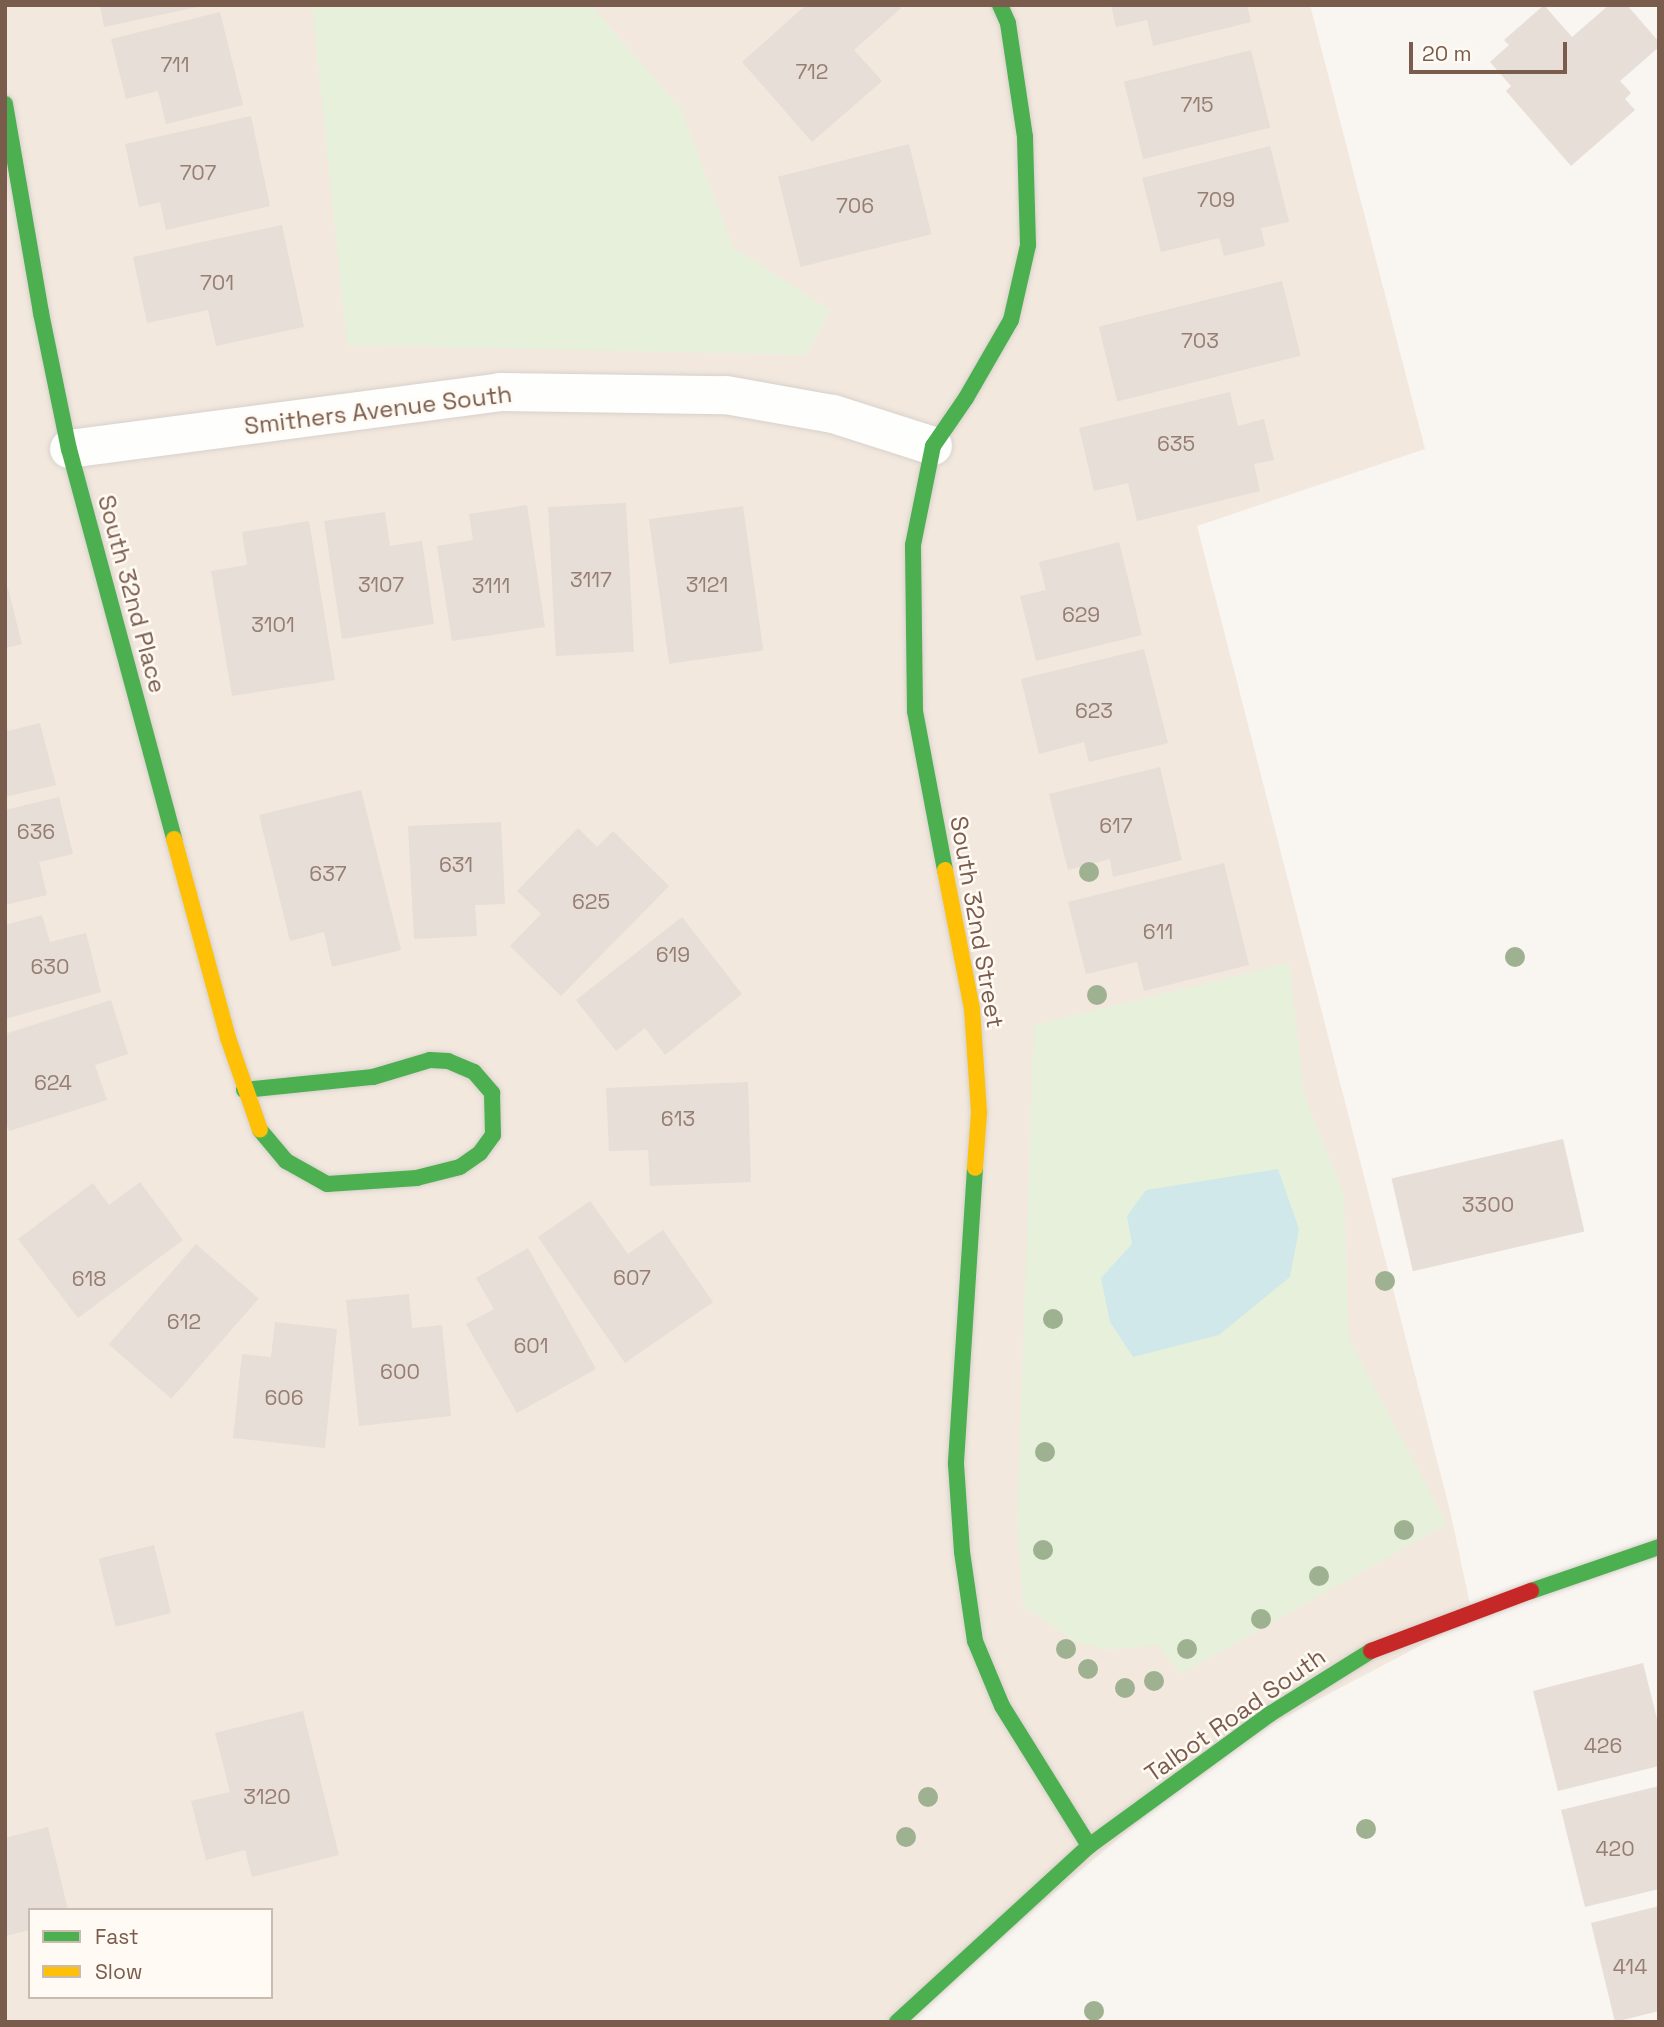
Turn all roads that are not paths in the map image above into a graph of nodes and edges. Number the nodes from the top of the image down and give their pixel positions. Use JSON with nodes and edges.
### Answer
{"nodes":[{"id":1,"x":1000,"y":5,"type":"edge"},
{"id":2,"x":5,"y":104,"type":"edge"},
{"id":3,"x":933,"y":446,"type":"junction"},
{"id":4,"x":69,"y":449,"type":"junction"},
{"id":5,"x":244,"y":1090,"type":"junction"},
{"id":6,"x":1659,"y":1547,"type":"edge"},
{"id":7,"x":1089,"y":1846,"type":"junction"},
{"id":8,"x":897,"y":2022,"type":"edge"}],
"edges":[{"from":1,"to":3,"type":"street","name":"South 32nd Street"},
{"from":2,"to":4,"type":"street","name":"South 32nd Place"},
{"from":3,"to":4,"type":"street","name":"Smithers Avenue South"},
{"from":3,"to":7,"type":"street","name":"South 32nd Street"},
{"from":4,"to":5,"type":"street","name":"South 32nd Place"},
{"from":5,"to":5,"type":"street","name":"South 32nd Place"},
{"from":6,"to":7,"type":"street","name":"Talbot Road South"},
{"from":7,"to":8,"type":"street","name":"Talbot Road South"}]}
